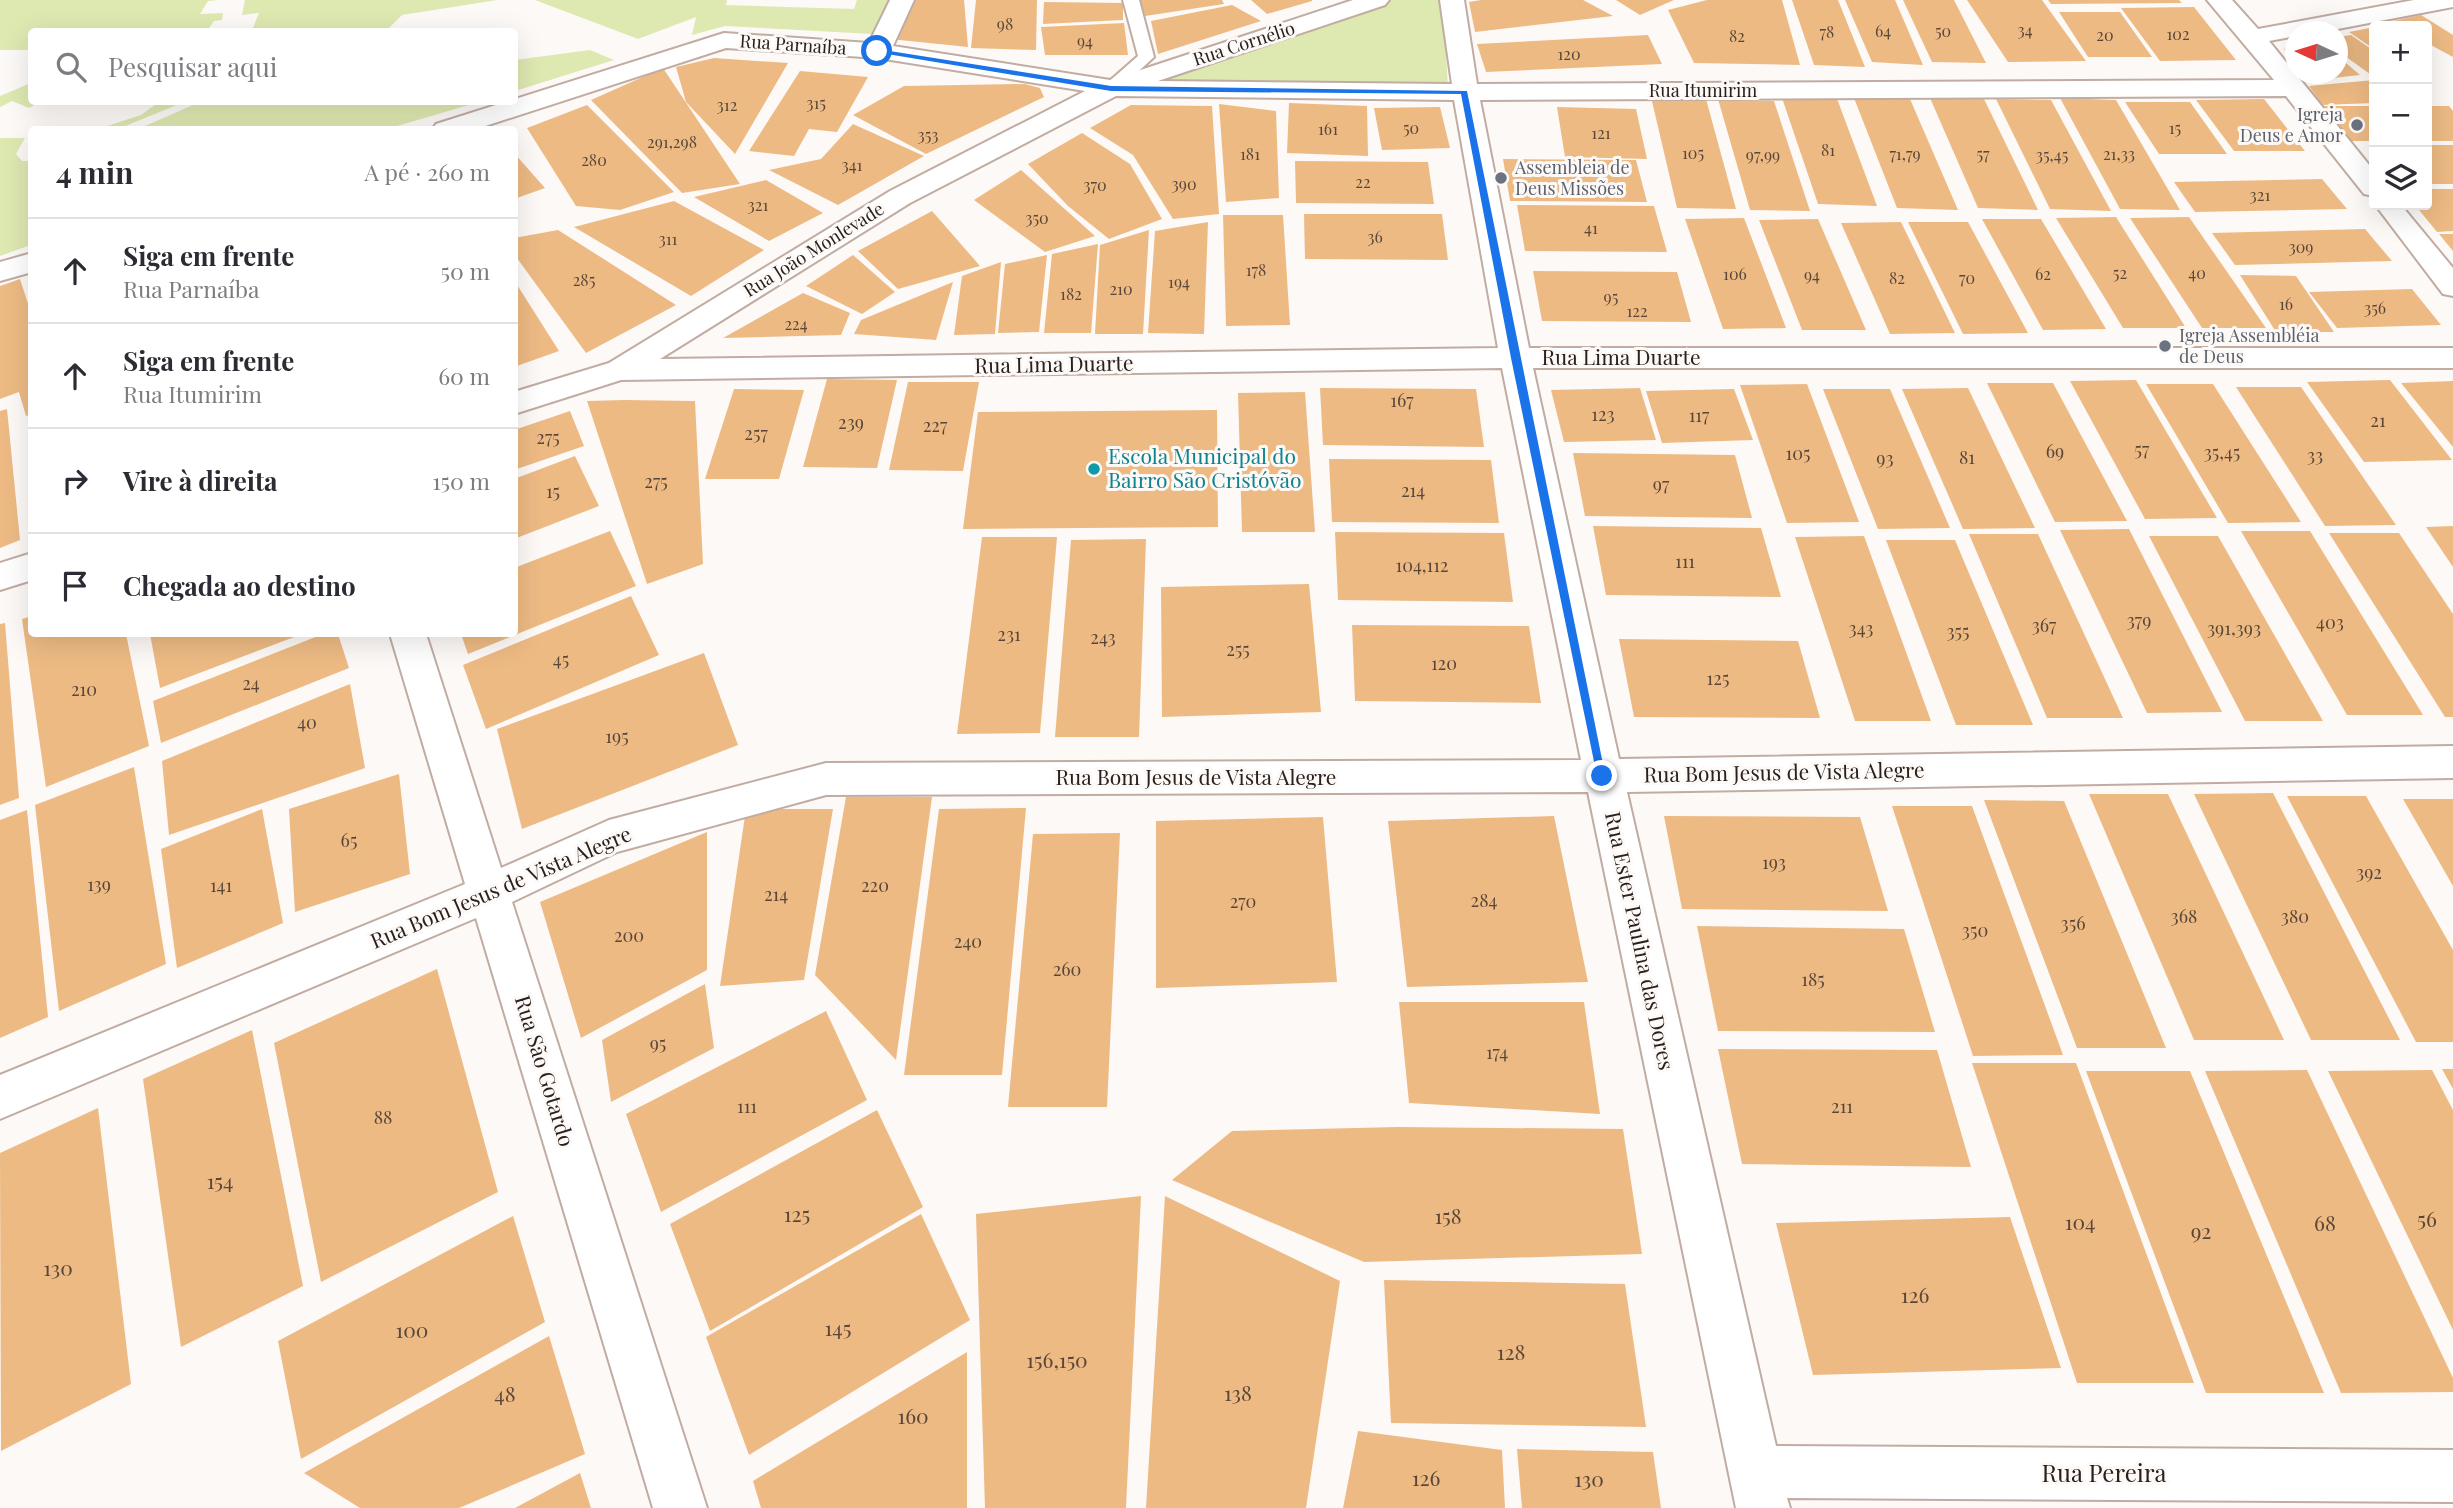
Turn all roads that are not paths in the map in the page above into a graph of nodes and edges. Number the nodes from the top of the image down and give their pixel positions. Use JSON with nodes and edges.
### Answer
{"nodes":[{"id":1,"x":902,"y":0,"type":"edge"},
{"id":2,"x":1131,"y":0,"type":"edge"},
{"id":3,"x":1377,"y":0,"type":"edge"},
{"id":4,"x":1452,"y":0,"type":"edge"},
{"id":5,"x":2219,"y":0,"type":"edge"},
{"id":6,"x":2453,"y":0,"type":"edge"},
{"id":7,"x":2252,"y":37,"type":"junction"},
{"id":8,"x":877,"y":51,"type":"junction"},
{"id":9,"x":1111,"y":88,"type":"junction"},
{"id":10,"x":2294,"y":88,"type":"junction"},
{"id":11,"x":1465,"y":92,"type":"junction"},
{"id":12,"x":457,"y":126,"type":"edge"},
{"id":13,"x":2369,"y":182,"type":"edge"},
{"id":14,"x":2391,"y":210,"type":"edge"},
{"id":15,"x":28,"y":263,"type":"edge"},
{"id":16,"x":0,"y":272,"type":"edge"},
{"id":17,"x":2453,"y":287,"type":"edge"},
{"id":18,"x":1516,"y":358,"type":"junction"},
{"id":19,"x":2453,"y":358,"type":"edge"},
{"id":20,"x":620,"y":370,"type":"junction"},
{"id":21,"x":518,"y":403,"type":"edge"},
{"id":22,"x":28,"y":567,"type":"edge"},
{"id":23,"x":0,"y":577,"type":"edge"},
{"id":24,"x":409,"y":637,"type":"edge"},
{"id":25,"x":2453,"y":762,"type":"edge"},
{"id":26,"x":1602,"y":776,"type":"junction"},
{"id":27,"x":490,"y":893,"type":"junction"},
{"id":28,"x":0,"y":1097,"type":"edge"},
{"id":29,"x":2453,"y":1476,"type":"edge"},
{"id":30,"x":1760,"y":1490,"type":"edge"},
{"id":31,"x":680,"y":1508,"type":"edge"}],
"edges":[{"from":1,"to":8,"type":"street"},
{"from":2,"to":9,"type":"lane"},
{"from":3,"to":9,"type":"street","name":"Rua Cornélio"},
{"from":4,"to":11,"type":"street","name":"Rua Ester Paulina das Dores"},
{"from":5,"to":7,"type":"street"},
{"from":6,"to":7,"type":"street"},
{"from":7,"to":10,"type":"street"},
{"from":8,"to":9,"type":"street","name":"Rua Parnaíba"},
{"from":8,"to":12,"type":"street","name":"Rua Parnaíba"},
{"from":9,"to":11,"type":"street","name":"Rua Itumirim"},
{"from":9,"to":20,"type":"street","name":"Rua João Monlevade"},
{"from":10,"to":11,"type":"street","name":"Rua Itumirim"},
{"from":10,"to":13,"type":"street"},
{"from":11,"to":18,"type":"street","name":"Rua Ester Paulina das Dores"},
{"from":14,"to":17,"type":"street"},
{"from":15,"to":16,"type":"street"},
{"from":18,"to":19,"type":"street","name":"Rua Lima Duarte"},
{"from":18,"to":20,"type":"street","name":"Rua Lima Duarte"},
{"from":18,"to":26,"type":"street","name":"Rua Ester Paulina das Dores"},
{"from":20,"to":21,"type":"street","name":"Rua João Monlevade"},
{"from":22,"to":23,"type":"street"},
{"from":24,"to":27,"type":"street","name":"Rua São Gotardo"},
{"from":25,"to":26,"type":"street","name":"Rua Bom Jesus de Vista Alegre"},
{"from":26,"to":27,"type":"street","name":"Rua Bom Jesus de Vista Alegre"},
{"from":26,"to":30,"type":"street","name":"Rua Ester Paulina das Dores"},
{"from":27,"to":28,"type":"street","name":"Rua Bom Jesus de Vista Alegre"},
{"from":27,"to":31,"type":"street","name":"Rua São Gotardo"},
{"from":29,"to":30,"type":"street","name":"Rua Pereira"}]}
